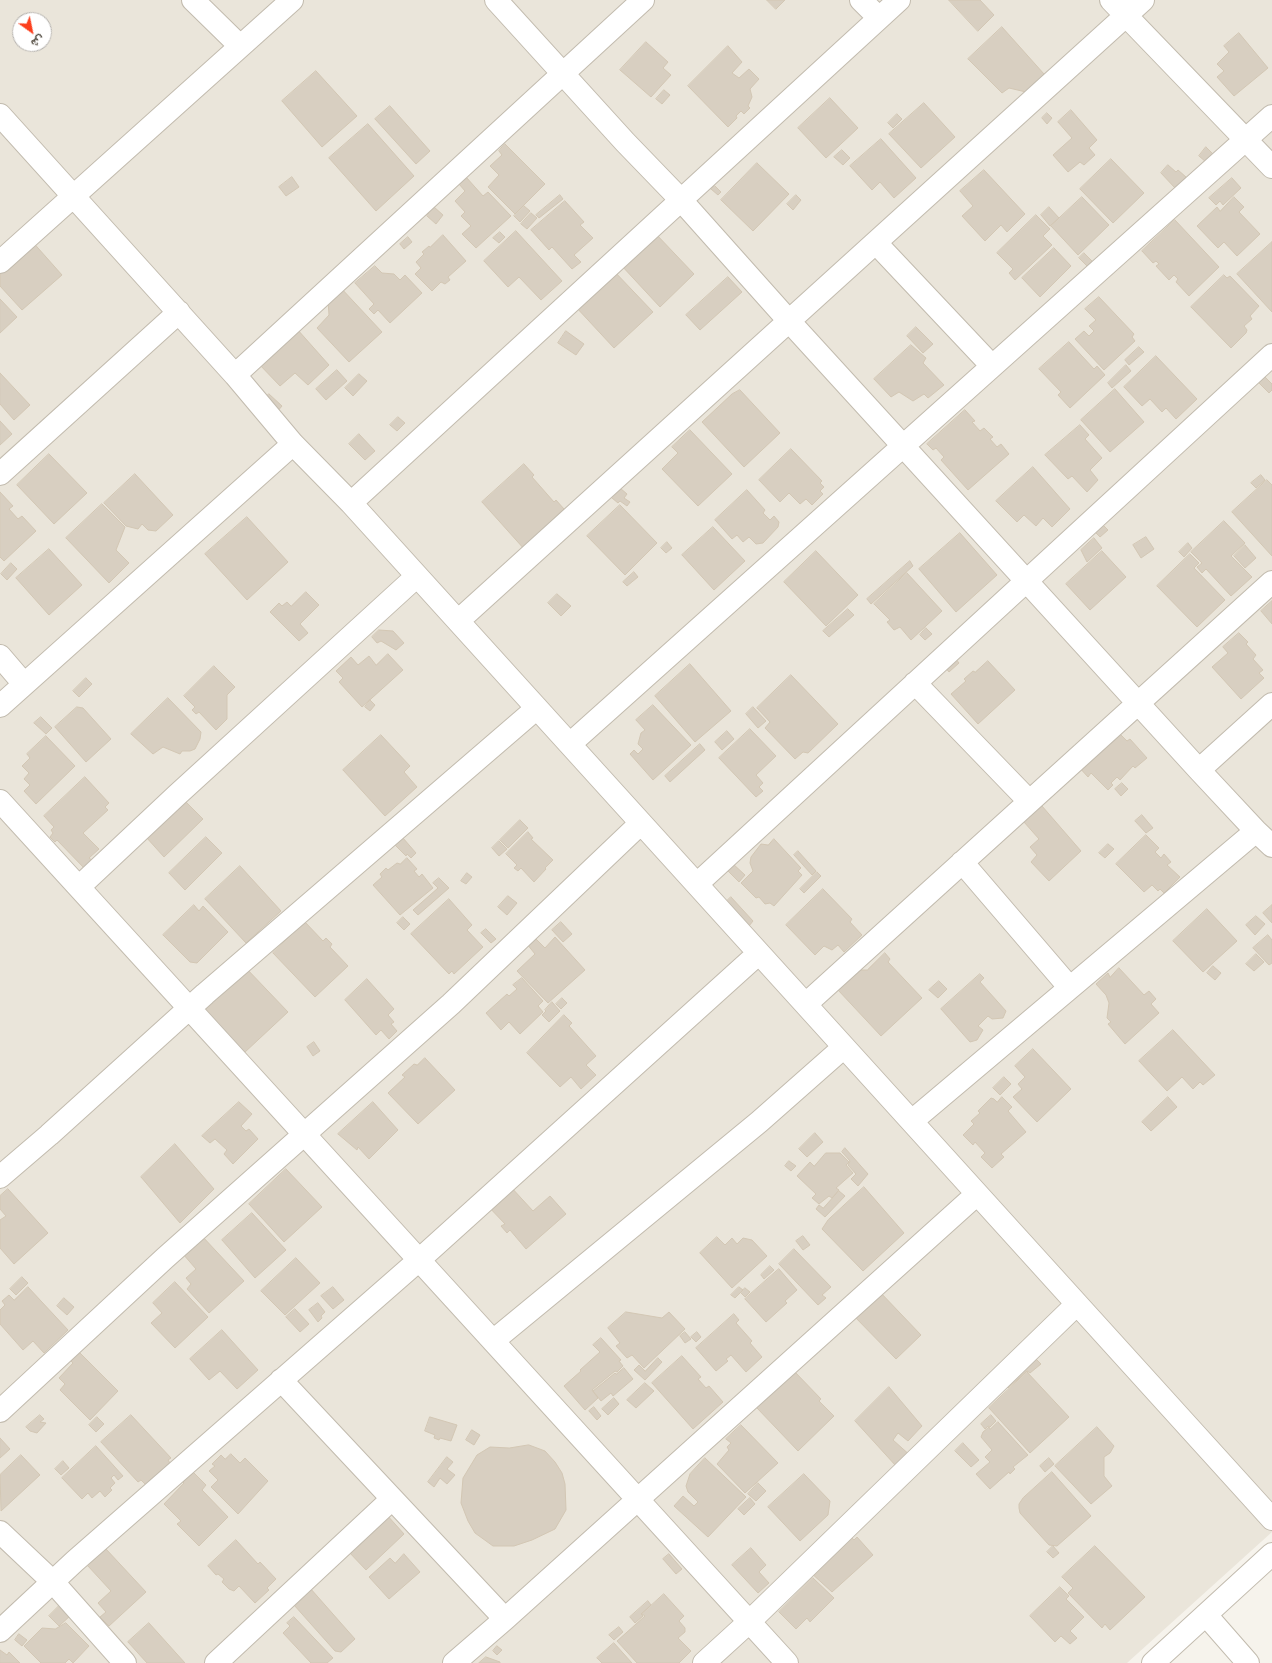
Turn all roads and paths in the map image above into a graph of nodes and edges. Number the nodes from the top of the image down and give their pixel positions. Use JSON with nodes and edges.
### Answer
{"nodes":[{"id":1,"x":193,"y":0,"type":"edge"},
{"id":2,"x":292,"y":0,"type":"edge"},
{"id":3,"x":496,"y":0,"type":"edge"},
{"id":4,"x":644,"y":0,"type":"edge"},
{"id":5,"x":861,"y":0,"type":"edge"},
{"id":6,"x":899,"y":0,"type":"edge"},
{"id":7,"x":1111,"y":0,"type":"edge"},
{"id":8,"x":1143,"y":0,"type":"edge"},
{"id":9,"x":1126,"y":16,"type":"junction"},
{"id":10,"x":879,"y":18,"type":"junction"},
{"id":11,"x":240,"y":46,"type":"junction"},
{"id":12,"x":562,"y":74,"type":"junction"},
{"id":13,"x":0,"y":115,"type":"edge"},
{"id":14,"x":1272,"y":116,"type":"edge"},
{"id":15,"x":1246,"y":140,"type":"junction"},
{"id":16,"x":1272,"y":167,"type":"edge"},
{"id":17,"x":73,"y":195,"type":"junction"},
{"id":18,"x":681,"y":200,"type":"junction"},
{"id":19,"x":876,"y":243,"type":"junction"},
{"id":20,"x":0,"y":262,"type":"edge"},
{"id":21,"x":179,"y":312,"type":"junction"},
{"id":22,"x":789,"y":321,"type":"junction"},
{"id":23,"x":1272,"y":356,"type":"edge"},
{"id":24,"x":992,"y":366,"type":"junction"},
{"id":25,"x":235,"y":374,"type":"junction"},
{"id":26,"x":293,"y":444,"type":"junction"},
{"id":27,"x":903,"y":446,"type":"junction"},
{"id":28,"x":0,"y":474,"type":"edge"},
{"id":29,"x":351,"y":503,"type":"junction"},
{"id":30,"x":417,"y":576,"type":"junction"},
{"id":31,"x":1026,"y":581,"type":"junction"},
{"id":32,"x":1272,"y":582,"type":"edge"},
{"id":33,"x":458,"y":621,"type":"junction"},
{"id":34,"x":0,"y":656,"type":"edge"},
{"id":35,"x":915,"y":683,"type":"junction"},
{"id":36,"x":24,"y":684,"type":"junction"},
{"id":37,"x":1138,"y":704,"type":"junction"},
{"id":38,"x":1272,"y":704,"type":"edge"},
{"id":39,"x":0,"y":706,"type":"edge"},
{"id":40,"x":537,"y":708,"type":"junction"},
{"id":41,"x":570,"y":744,"type":"junction"},
{"id":42,"x":1199,"y":770,"type":"junction"},
{"id":43,"x":0,"y":800,"type":"edge"},
{"id":44,"x":1029,"y":801,"type":"junction"},
{"id":45,"x":641,"y":823,"type":"junction"},
{"id":46,"x":1256,"y":831,"type":"junction"},
{"id":47,"x":1272,"y":846,"type":"edge"},
{"id":48,"x":962,"y":862,"type":"junction"},
{"id":49,"x":696,"y":884,"type":"junction"},
{"id":50,"x":79,"y":887,"type":"junction"},
{"id":51,"x":759,"y":953,"type":"junction"},
{"id":52,"x":1070,"y":988,"type":"junction"},
{"id":53,"x":806,"y":1004,"type":"junction"},
{"id":54,"x":189,"y":1009,"type":"junction"},
{"id":55,"x":844,"y":1047,"type":"junction"},
{"id":56,"x":912,"y":1122,"type":"junction"},
{"id":57,"x":304,"y":1135,"type":"junction"},
{"id":58,"x":0,"y":1177,"type":"edge"},
{"id":59,"x":977,"y":1194,"type":"junction"},
{"id":60,"x":419,"y":1260,"type":"junction"},
{"id":61,"x":1077,"y":1304,"type":"junction"},
{"id":62,"x":493,"y":1341,"type":"junction"},
{"id":63,"x":282,"y":1380,"type":"junction"},
{"id":64,"x":0,"y":1411,"type":"edge"},
{"id":65,"x":392,"y":1499,"type":"junction"},
{"id":66,"x":638,"y":1500,"type":"junction"},
{"id":67,"x":1272,"y":1519,"type":"edge"},
{"id":68,"x":0,"y":1532,"type":"edge"},
{"id":69,"x":1272,"y":1554,"type":"edge"},
{"id":70,"x":53,"y":1582,"type":"junction"},
{"id":71,"x":1206,"y":1615,"type":"junction"},
{"id":72,"x":505,"y":1619,"type":"junction"},
{"id":73,"x":749,"y":1622,"type":"junction"},
{"id":74,"x":0,"y":1631,"type":"edge"},
{"id":75,"x":125,"y":1663,"type":"edge"},
{"id":76,"x":216,"y":1663,"type":"edge"},
{"id":77,"x":454,"y":1663,"type":"edge"},
{"id":78,"x":704,"y":1663,"type":"edge"},
{"id":79,"x":787,"y":1663,"type":"edge"},
{"id":80,"x":1153,"y":1663,"type":"edge"},
{"id":81,"x":1248,"y":1663,"type":"edge"}],
"edges":[{"from":1,"to":11,"type":"street"},
{"from":2,"to":11,"type":"street"},
{"from":3,"to":12,"type":"street"},
{"from":4,"to":12,"type":"street"},
{"from":5,"to":10,"type":"street"},
{"from":6,"to":10,"type":"street"},
{"from":7,"to":9,"type":"street"},
{"from":8,"to":9,"type":"street"},
{"from":9,"to":15,"type":"street"},
{"from":9,"to":19,"type":"street"},
{"from":10,"to":18,"type":"street"},
{"from":11,"to":17,"type":"street"},
{"from":12,"to":18,"type":"street"},
{"from":12,"to":25,"type":"street"},
{"from":13,"to":17,"type":"street"},
{"from":14,"to":15,"type":"street"},
{"from":15,"to":16,"type":"street"},
{"from":15,"to":24,"type":"street"},
{"from":17,"to":20,"type":"street"},
{"from":17,"to":21,"type":"street"},
{"from":18,"to":22,"type":"street"},
{"from":18,"to":29,"type":"street"},
{"from":19,"to":22,"type":"street"},
{"from":19,"to":24,"type":"street"},
{"from":21,"to":25,"type":"street"},
{"from":21,"to":28,"type":"street"},
{"from":22,"to":27,"type":"street"},
{"from":22,"to":33,"type":"street"},
{"from":23,"to":31,"type":"street"},
{"from":24,"to":27,"type":"street"},
{"from":25,"to":26,"type":"street"},
{"from":26,"to":29,"type":"street"},
{"from":26,"to":36,"type":"street"},
{"from":27,"to":31,"type":"street"},
{"from":27,"to":41,"type":"street"},
{"from":29,"to":30,"type":"street"},
{"from":30,"to":33,"type":"street"},
{"from":30,"to":50,"type":"street"},
{"from":31,"to":35,"type":"street"},
{"from":31,"to":37,"type":"street"},
{"from":32,"to":37,"type":"street"},
{"from":33,"to":40,"type":"street"},
{"from":34,"to":36,"type":"street"},
{"from":35,"to":44,"type":"street"},
{"from":35,"to":49,"type":"street"},
{"from":36,"to":39,"type":"street"},
{"from":37,"to":42,"type":"street"},
{"from":37,"to":44,"type":"street"},
{"from":38,"to":42,"type":"street"},
{"from":40,"to":41,"type":"street"},
{"from":40,"to":54,"type":"street"},
{"from":41,"to":45,"type":"street"},
{"from":42,"to":46,"type":"street"},
{"from":43,"to":50,"type":"street"},
{"from":44,"to":48,"type":"street"},
{"from":45,"to":49,"type":"street"},
{"from":45,"to":57,"type":"street"},
{"from":46,"to":47,"type":"street"},
{"from":46,"to":52,"type":"street"},
{"from":48,"to":52,"type":"street"},
{"from":48,"to":53,"type":"street"},
{"from":49,"to":51,"type":"street"},
{"from":50,"to":54,"type":"street"},
{"from":51,"to":53,"type":"street"},
{"from":51,"to":60,"type":"street"},
{"from":52,"to":56,"type":"street"},
{"from":53,"to":55,"type":"street"},
{"from":54,"to":57,"type":"street"},
{"from":54,"to":58,"type":"street"},
{"from":55,"to":56,"type":"street"},
{"from":55,"to":62,"type":"street"},
{"from":56,"to":59,"type":"street"},
{"from":57,"to":60,"type":"street"},
{"from":57,"to":64,"type":"street"},
{"from":59,"to":61,"type":"street"},
{"from":59,"to":66,"type":"street"},
{"from":60,"to":62,"type":"street"},
{"from":60,"to":63,"type":"street"},
{"from":61,"to":67,"type":"street"},
{"from":61,"to":73,"type":"street"},
{"from":62,"to":66,"type":"street"},
{"from":63,"to":65,"type":"street"},
{"from":63,"to":70,"type":"street"},
{"from":65,"to":72,"type":"street"},
{"from":65,"to":76,"type":"street"},
{"from":66,"to":72,"type":"street"},
{"from":66,"to":73,"type":"street"},
{"from":68,"to":70,"type":"street"},
{"from":69,"to":71,"type":"street"},
{"from":70,"to":74,"type":"street"},
{"from":70,"to":75,"type":"street"},
{"from":71,"to":80,"type":"street"},
{"from":71,"to":81,"type":"street"},
{"from":72,"to":77,"type":"street"},
{"from":73,"to":78,"type":"street"},
{"from":73,"to":79,"type":"street"}]}
